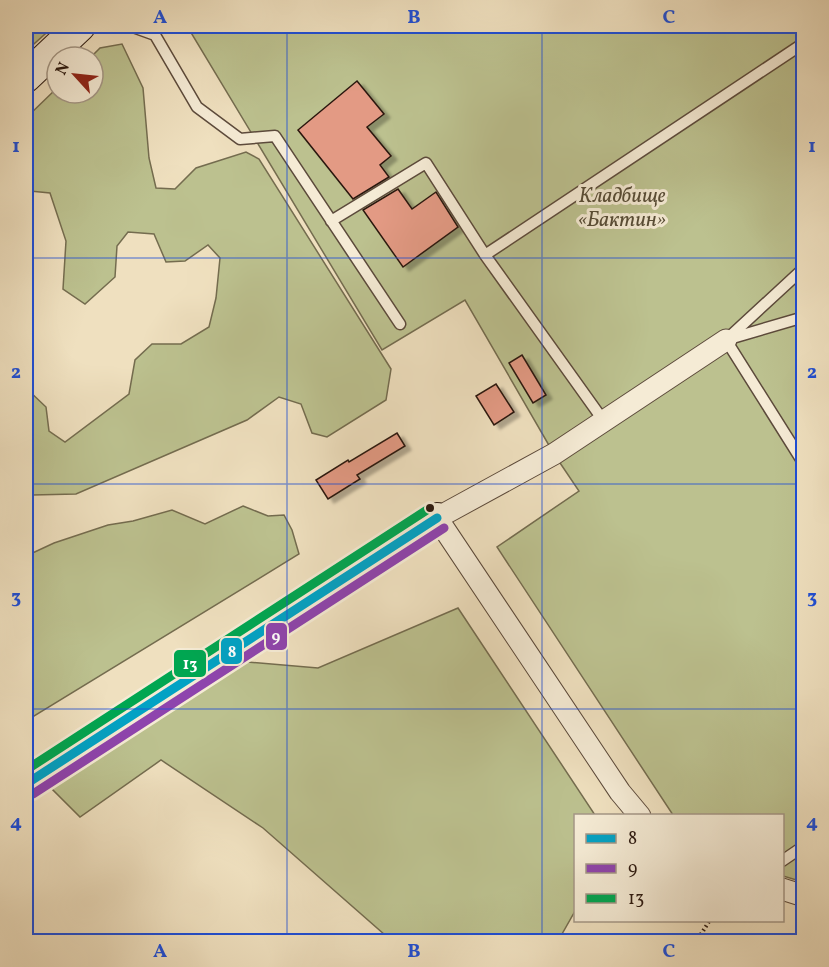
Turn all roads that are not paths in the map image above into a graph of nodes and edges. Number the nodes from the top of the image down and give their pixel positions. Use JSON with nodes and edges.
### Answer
{"nodes":[{"id":1,"x":80,"y":26,"type":"edge"},
{"id":2,"x":130,"y":26,"type":"edge"},
{"id":3,"x":804,"y":43,"type":"edge"},
{"id":4,"x":26,"y":77,"type":"edge"},
{"id":5,"x":331,"y":221,"type":"junction"},
{"id":6,"x":485,"y":255,"type":"junction"},
{"id":7,"x":804,"y":268,"type":"edge"},
{"id":8,"x":804,"y":317,"type":"edge"},
{"id":9,"x":400,"y":324,"type":"dead end"},
{"id":10,"x":726,"y":340,"type":"junction"},
{"id":11,"x":603,"y":420,"type":"junction"},
{"id":12,"x":804,"y":464,"type":"edge"},
{"id":13,"x":437,"y":518,"type":"junction"},
{"id":14,"x":26,"y":784,"type":"edge"},
{"id":15,"x":638,"y":814,"type":"edge"},
{"id":16,"x":804,"y":846,"type":"edge"},
{"id":17,"x":784,"y":860,"type":"edge"},
{"id":18,"x":784,"y":889,"type":"edge"},
{"id":19,"x":804,"y":896,"type":"edge"}],
"edges":[{"from":1,"to":4,"type":"street"},
{"from":2,"to":5,"type":"lane"},
{"from":3,"to":6,"type":"lane"},
{"from":5,"to":6,"type":"lane"},
{"from":5,"to":9,"type":"lane"},
{"from":6,"to":11,"type":"lane"},
{"from":7,"to":10,"type":"lane"},
{"from":8,"to":10,"type":"lane"},
{"from":10,"to":11,"type":"street"},
{"from":10,"to":12,"type":"lane"},
{"from":11,"to":13,"type":"street"},
{"from":13,"to":14,"type":"street"},
{"from":13,"to":15,"type":"street"},
{"from":16,"to":17,"type":"lane"},
{"from":18,"to":19,"type":"street"}]}
